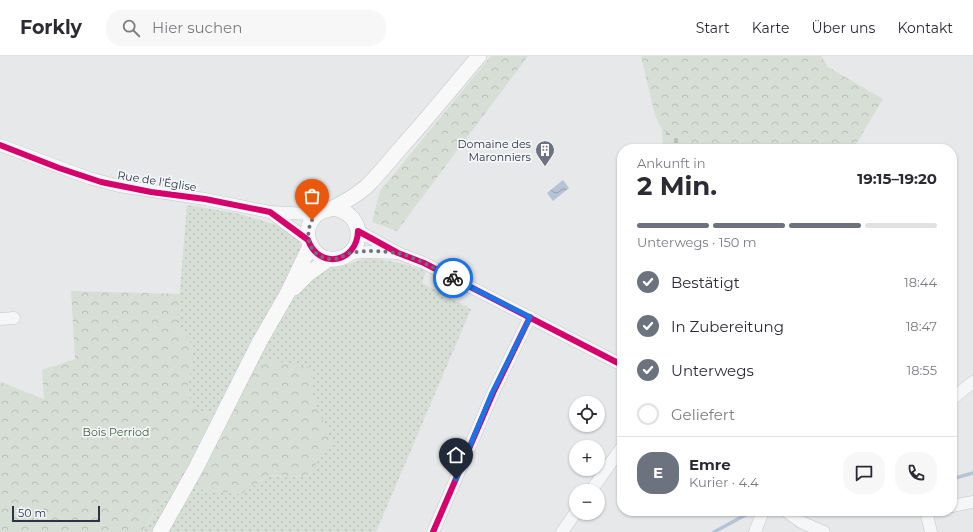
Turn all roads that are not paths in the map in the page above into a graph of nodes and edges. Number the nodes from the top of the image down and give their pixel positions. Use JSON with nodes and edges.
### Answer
{"nodes":[{"id":1,"x":479,"y":56,"type":"edge"},
{"id":2,"x":0,"y":145,"type":"edge"},
{"id":3,"x":367,"y":187,"type":"junction"},
{"id":4,"x":333,"y":208,"type":"junction"},
{"id":5,"x":270,"y":212,"type":"junction"},
{"id":6,"x":318,"y":214,"type":"junction"},
{"id":7,"x":355,"y":224,"type":"junction"},
{"id":8,"x":311,"y":246,"type":"junction"},
{"id":9,"x":349,"y":253,"type":"junction"},
{"id":10,"x":398,"y":253,"type":"junction"},
{"id":11,"x":329,"y":259,"type":"junction"},
{"id":12,"x":287,"y":294,"type":"junction"},
{"id":13,"x":530,"y":317,"type":"junction"},
{"id":14,"x":14,"y":318,"type":"dead end"},
{"id":15,"x":0,"y":319,"type":"edge"},
{"id":16,"x":617,"y":362,"type":"edge"},
{"id":17,"x":973,"y":382,"type":"edge"},
{"id":18,"x":957,"y":395,"type":"edge"},
{"id":19,"x":617,"y":453,"type":"edge"},
{"id":20,"x":596,"y":484,"type":"edge"},
{"id":21,"x":973,"y":502,"type":"edge"},
{"id":22,"x":957,"y":505,"type":"edge"},
{"id":23,"x":762,"y":516,"type":"edge"},
{"id":24,"x":793,"y":516,"type":"edge"},
{"id":25,"x":927,"y":516,"type":"edge"},
{"id":26,"x":570,"y":520,"type":"edge"},
{"id":27,"x":160,"y":532,"type":"edge"},
{"id":28,"x":433,"y":532,"type":"edge"},
{"id":29,"x":562,"y":532,"type":"edge"},
{"id":30,"x":755,"y":532,"type":"edge"},
{"id":31,"x":824,"y":532,"type":"edge"},
{"id":32,"x":931,"y":532,"type":"edge"}],
"edges":[{"from":1,"to":3,"type":"main road"},
{"from":2,"to":5,"type":"street","name":"Rue de l'Église"},
{"from":3,"to":4,"type":"main road"},
{"from":3,"to":7,"type":"main road"},
{"from":4,"to":6,"type":"main road"},
{"from":4,"to":7,"type":"main road"},
{"from":5,"to":6,"type":"street","name":"Rue de l'Église"},
{"from":5,"to":8,"type":"street","name":"Rue de l'Église"},
{"from":6,"to":8,"type":"main road"},
{"from":7,"to":9,"type":"main road"},
{"from":7,"to":10,"type":"street"},
{"from":8,"to":11,"type":"main road"},
{"from":8,"to":12,"type":"main road"},
{"from":9,"to":10,"type":"street"},
{"from":9,"to":11,"type":"main road"},
{"from":10,"to":13,"type":"street"},
{"from":11,"to":12,"type":"main road"},
{"from":12,"to":27,"type":"main road"},
{"from":13,"to":16,"type":"street"},
{"from":13,"to":28,"type":"street"},
{"from":14,"to":15,"type":"street"},
{"from":17,"to":18,"type":"street"},
{"from":19,"to":20,"type":"street"},
{"from":21,"to":22,"type":"street"},
{"from":23,"to":30,"type":"street"},
{"from":24,"to":31,"type":"street"},
{"from":25,"to":32,"type":"street"},
{"from":26,"to":29,"type":"street"}]}
